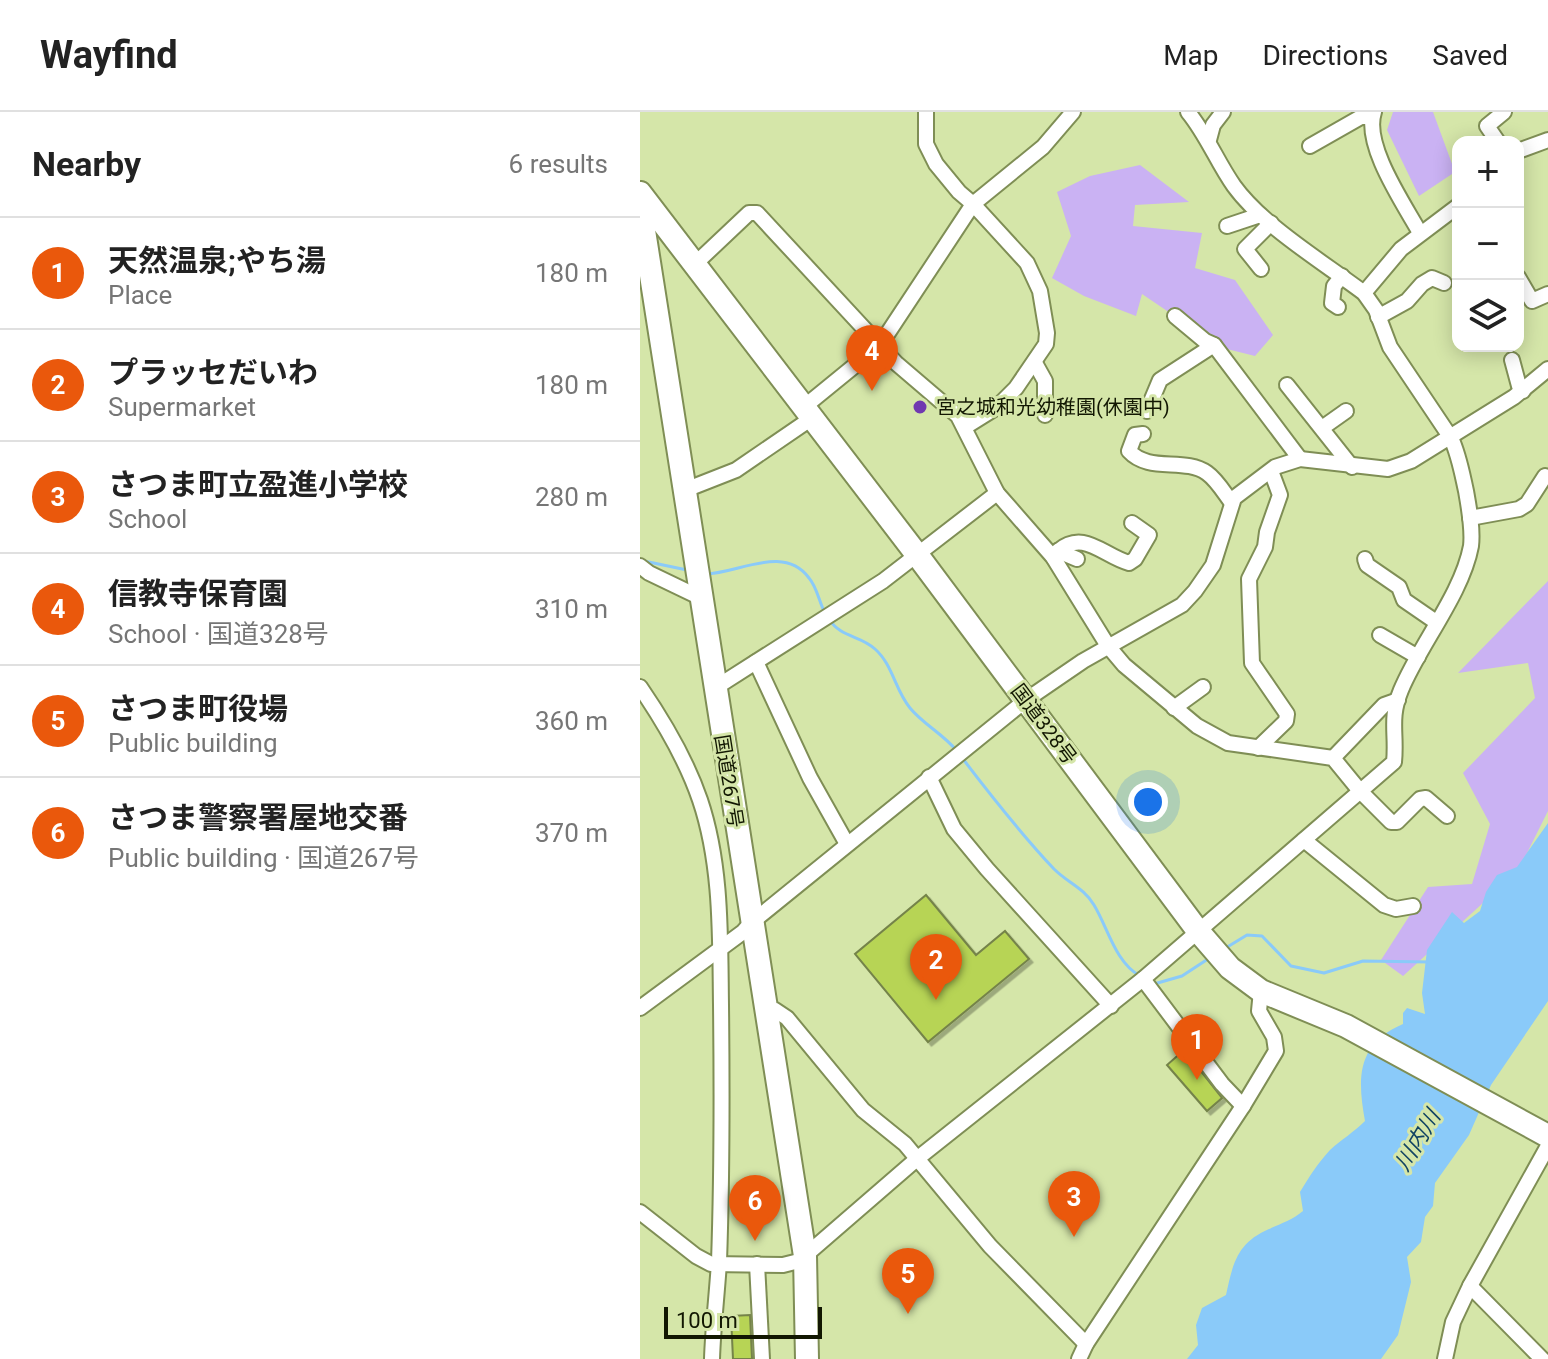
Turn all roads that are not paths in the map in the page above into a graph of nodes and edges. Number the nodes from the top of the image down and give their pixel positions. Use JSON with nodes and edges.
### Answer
{"nodes":[{"id":1,"x":926,"y":112,"type":"edge"},
{"id":2,"x":1073,"y":112,"type":"edge"},
{"id":3,"x":1188,"y":112,"type":"edge"},
{"id":4,"x":1223,"y":112,"type":"edge"},
{"id":5,"x":1504,"y":112,"type":"edge"},
{"id":6,"x":1373,"y":114,"type":"edge"},
{"id":7,"x":1494,"y":136,"type":"edge"},
{"id":8,"x":1209,"y":140,"type":"junction"},
{"id":9,"x":1548,"y":140,"type":"edge"},
{"id":10,"x":1310,"y":146,"type":"dead end"},
{"id":11,"x":1524,"y":149,"type":"edge"},
{"id":12,"x":640,"y":193,"type":"edge"},
{"id":13,"x":973,"y":204,"type":"junction"},
{"id":14,"x":640,"y":205,"type":"edge"},
{"id":15,"x":1455,"y":208,"type":"edge"},
{"id":16,"x":1266,"y":219,"type":"junction"},
{"id":17,"x":1227,"y":226,"type":"dead end"},
{"id":18,"x":1420,"y":233,"type":"junction"},
{"id":19,"x":676,"y":239,"type":"junction"},
{"id":20,"x":649,"y":251,"type":"junction"},
{"id":21,"x":695,"y":264,"type":"junction"},
{"id":22,"x":1261,"y":269,"type":"dead end"},
{"id":23,"x":1342,"y":276,"type":"junction"},
{"id":24,"x":1520,"y":280,"type":"edge"},
{"id":25,"x":1444,"y":283,"type":"dead end"},
{"id":26,"x":1364,"y":293,"type":"junction"},
{"id":27,"x":1548,"y":294,"type":"edge"},
{"id":28,"x":1338,"y":307,"type":"dead end"},
{"id":29,"x":649,"y":313,"type":"edge"},
{"id":30,"x":1175,"y":316,"type":"dead end"},
{"id":31,"x":1378,"y":317,"type":"junction"},
{"id":32,"x":880,"y":345,"type":"junction"},
{"id":33,"x":1214,"y":345,"type":"junction"},
{"id":34,"x":1512,"y":360,"type":"dead end"},
{"id":35,"x":1035,"y":363,"type":"junction"},
{"id":36,"x":1548,"y":369,"type":"edge"},
{"id":37,"x":1287,"y":385,"type":"dead end"},
{"id":38,"x":1523,"y":391,"type":"junction"},
{"id":39,"x":1147,"y":411,"type":"dead end"},
{"id":40,"x":1346,"y":411,"type":"dead end"},
{"id":41,"x":808,"y":412,"type":"junction"},
{"id":42,"x":1045,"y":415,"type":"dead end"},
{"id":43,"x":965,"y":427,"type":"junction"},
{"id":44,"x":1322,"y":428,"type":"junction"},
{"id":45,"x":1143,"y":434,"type":"dead end"},
{"id":46,"x":1451,"y":438,"type":"junction"},
{"id":47,"x":1300,"y":459,"type":"junction"},
{"id":48,"x":1352,"y":467,"type":"junction"},
{"id":49,"x":1271,"y":471,"type":"junction"},
{"id":50,"x":1545,"y":476,"type":"dead end"},
{"id":51,"x":685,"y":490,"type":"junction"},
{"id":52,"x":997,"y":493,"type":"junction"},
{"id":53,"x":1232,"y":503,"type":"junction"},
{"id":54,"x":1470,"y":518,"type":"junction"},
{"id":55,"x":1132,"y":523,"type":"dead end"},
{"id":56,"x":1055,"y":554,"type":"junction"},
{"id":57,"x":918,"y":556,"type":"junction"},
{"id":58,"x":1077,"y":559,"type":"dead end"},
{"id":59,"x":1365,"y":559,"type":"dead end"},
{"id":60,"x":640,"y":566,"type":"edge"},
{"id":61,"x":701,"y":598,"type":"junction"},
{"id":62,"x":1436,"y":622,"type":"junction"},
{"id":63,"x":1380,"y":635,"type":"dead end"},
{"id":64,"x":1108,"y":646,"type":"junction"},
{"id":65,"x":1418,"y":657,"type":"junction"},
{"id":66,"x":756,"y":662,"type":"junction"},
{"id":67,"x":640,"y":687,"type":"edge"},
{"id":68,"x":1203,"y":687,"type":"dead end"},
{"id":69,"x":715,"y":688,"type":"junction"},
{"id":70,"x":1026,"y":700,"type":"junction"},
{"id":71,"x":1398,"y":700,"type":"junction"},
{"id":72,"x":1174,"y":708,"type":"junction"},
{"id":73,"x":1258,"y":748,"type":"junction"},
{"id":74,"x":1333,"y":758,"type":"junction"},
{"id":75,"x":929,"y":777,"type":"junction"},
{"id":76,"x":1360,"y":791,"type":"junction"},
{"id":77,"x":1447,"y":816,"type":"dead end"},
{"id":78,"x":1304,"y":840,"type":"junction"},
{"id":79,"x":847,"y":844,"type":"junction"},
{"id":80,"x":1413,"y":906,"type":"dead end"},
{"id":81,"x":751,"y":923,"type":"junction"},
{"id":82,"x":1198,"y":931,"type":"junction"},
{"id":83,"x":721,"y":949,"type":"junction"},
{"id":84,"x":1143,"y":979,"type":"junction"},
{"id":85,"x":1261,"y":991,"type":"junction"},
{"id":86,"x":1111,"y":1006,"type":"junction"},
{"id":87,"x":640,"y":1008,"type":"edge"},
{"id":88,"x":765,"y":1009,"type":"junction"},
{"id":89,"x":1243,"y":1106,"type":"junction"},
{"id":90,"x":1547,"y":1139,"type":"edge"},
{"id":91,"x":918,"y":1158,"type":"junction"},
{"id":92,"x":642,"y":1218,"type":"edge"},
{"id":93,"x":805,"y":1256,"type":"junction"},
{"id":94,"x":719,"y":1264,"type":"junction"},
{"id":95,"x":757,"y":1264,"type":"junction"},
{"id":96,"x":1470,"y":1286,"type":"junction"},
{"id":97,"x":1086,"y":1344,"type":"junction"},
{"id":98,"x":712,"y":1359,"type":"edge"},
{"id":99,"x":762,"y":1359,"type":"edge"},
{"id":100,"x":807,"y":1359,"type":"edge"},
{"id":101,"x":1079,"y":1359,"type":"edge"},
{"id":102,"x":1445,"y":1359,"type":"edge"},
{"id":103,"x":1542,"y":1359,"type":"edge"}],
"edges":[{"from":1,"to":13,"type":"street"},
{"from":2,"to":13,"type":"street"},
{"from":3,"to":8,"type":"street"},
{"from":4,"to":8,"type":"street"},
{"from":5,"to":7,"type":"street"},
{"from":6,"to":10,"type":"street"},
{"from":6,"to":18,"type":"street"},
{"from":8,"to":16,"type":"street"},
{"from":9,"to":11,"type":"street"},
{"from":12,"to":19,"type":"highway","name":"国道328号"},
{"from":13,"to":32,"type":"street"},
{"from":13,"to":35,"type":"street"},
{"from":14,"to":20,"type":"highway","name":"国道267号"},
{"from":15,"to":18,"type":"street"},
{"from":16,"to":17,"type":"street"},
{"from":16,"to":22,"type":"street"},
{"from":16,"to":23,"type":"street"},
{"from":18,"to":26,"type":"street"},
{"from":19,"to":20,"type":"highway"},
{"from":19,"to":21,"type":"highway","name":"国道328号"},
{"from":20,"to":29,"type":"highway","name":"国道267号"},
{"from":21,"to":32,"type":"street"},
{"from":21,"to":41,"type":"highway","name":"国道328号"},
{"from":23,"to":26,"type":"street"},
{"from":23,"to":28,"type":"street"},
{"from":24,"to":27,"type":"street"},
{"from":25,"to":31,"type":"street"},
{"from":26,"to":31,"type":"street"},
{"from":29,"to":51,"type":"highway","name":"国道267号"},
{"from":30,"to":33,"type":"street"},
{"from":31,"to":46,"type":"street"},
{"from":32,"to":41,"type":"street"},
{"from":32,"to":43,"type":"street"},
{"from":33,"to":39,"type":"street"},
{"from":33,"to":47,"type":"street"},
{"from":34,"to":38,"type":"street"},
{"from":35,"to":42,"type":"street"},
{"from":35,"to":43,"type":"street"},
{"from":36,"to":38,"type":"street"},
{"from":37,"to":44,"type":"street"},
{"from":38,"to":46,"type":"street"},
{"from":40,"to":44,"type":"street"},
{"from":41,"to":51,"type":"street"},
{"from":41,"to":57,"type":"highway","name":"国道328号"},
{"from":43,"to":52,"type":"street"},
{"from":44,"to":48,"type":"street"},
{"from":45,"to":53,"type":"street"},
{"from":46,"to":48,"type":"street"},
{"from":46,"to":54,"type":"street"},
{"from":47,"to":48,"type":"street"},
{"from":47,"to":49,"type":"street"},
{"from":49,"to":53,"type":"street"},
{"from":49,"to":73,"type":"street"},
{"from":50,"to":54,"type":"street"},
{"from":51,"to":61,"type":"highway","name":"国道267号"},
{"from":52,"to":56,"type":"street"},
{"from":52,"to":57,"type":"street"},
{"from":53,"to":64,"type":"street"},
{"from":54,"to":62,"type":"street"},
{"from":55,"to":56,"type":"street"},
{"from":56,"to":58,"type":"street"},
{"from":56,"to":64,"type":"street"},
{"from":57,"to":66,"type":"street"},
{"from":57,"to":70,"type":"highway","name":"国道328号"},
{"from":59,"to":62,"type":"street"},
{"from":60,"to":61,"type":"street"},
{"from":61,"to":69,"type":"highway","name":"国道267号"},
{"from":62,"to":65,"type":"street"},
{"from":63,"to":65,"type":"street"},
{"from":64,"to":70,"type":"street"},
{"from":64,"to":72,"type":"street"},
{"from":65,"to":71,"type":"street"},
{"from":66,"to":69,"type":"street"},
{"from":66,"to":79,"type":"street"},
{"from":67,"to":83,"type":"street"},
{"from":68,"to":72,"type":"street"},
{"from":69,"to":81,"type":"highway","name":"国道267号"},
{"from":70,"to":75,"type":"street"},
{"from":70,"to":82,"type":"highway","name":"国道328号"},
{"from":71,"to":74,"type":"street"},
{"from":71,"to":76,"type":"street"},
{"from":72,"to":73,"type":"street"},
{"from":73,"to":74,"type":"street"},
{"from":74,"to":76,"type":"street"},
{"from":75,"to":79,"type":"street"},
{"from":75,"to":86,"type":"street"},
{"from":76,"to":77,"type":"street"},
{"from":76,"to":78,"type":"street"},
{"from":78,"to":80,"type":"street"},
{"from":78,"to":82,"type":"street"},
{"from":79,"to":81,"type":"street"},
{"from":81,"to":83,"type":"street"},
{"from":81,"to":88,"type":"highway","name":"国道267号"},
{"from":82,"to":84,"type":"street"},
{"from":82,"to":85,"type":"highway","name":"国道328号"},
{"from":83,"to":87,"type":"street"},
{"from":83,"to":94,"type":"street"},
{"from":84,"to":86,"type":"street"},
{"from":84,"to":89,"type":"street"},
{"from":85,"to":89,"type":"street"},
{"from":85,"to":90,"type":"highway","name":"国道328号"},
{"from":86,"to":91,"type":"street"},
{"from":88,"to":91,"type":"street"},
{"from":88,"to":93,"type":"highway","name":"国道267号"},
{"from":89,"to":97,"type":"street"},
{"from":90,"to":96,"type":"street"},
{"from":91,"to":93,"type":"street"},
{"from":91,"to":97,"type":"street"},
{"from":92,"to":94,"type":"street"},
{"from":93,"to":95,"type":"street"},
{"from":93,"to":100,"type":"highway","name":"国道267号"},
{"from":94,"to":95,"type":"street"},
{"from":94,"to":98,"type":"street"},
{"from":95,"to":99,"type":"street"},
{"from":96,"to":102,"type":"street"},
{"from":96,"to":103,"type":"street"},
{"from":97,"to":101,"type":"street"}]}
